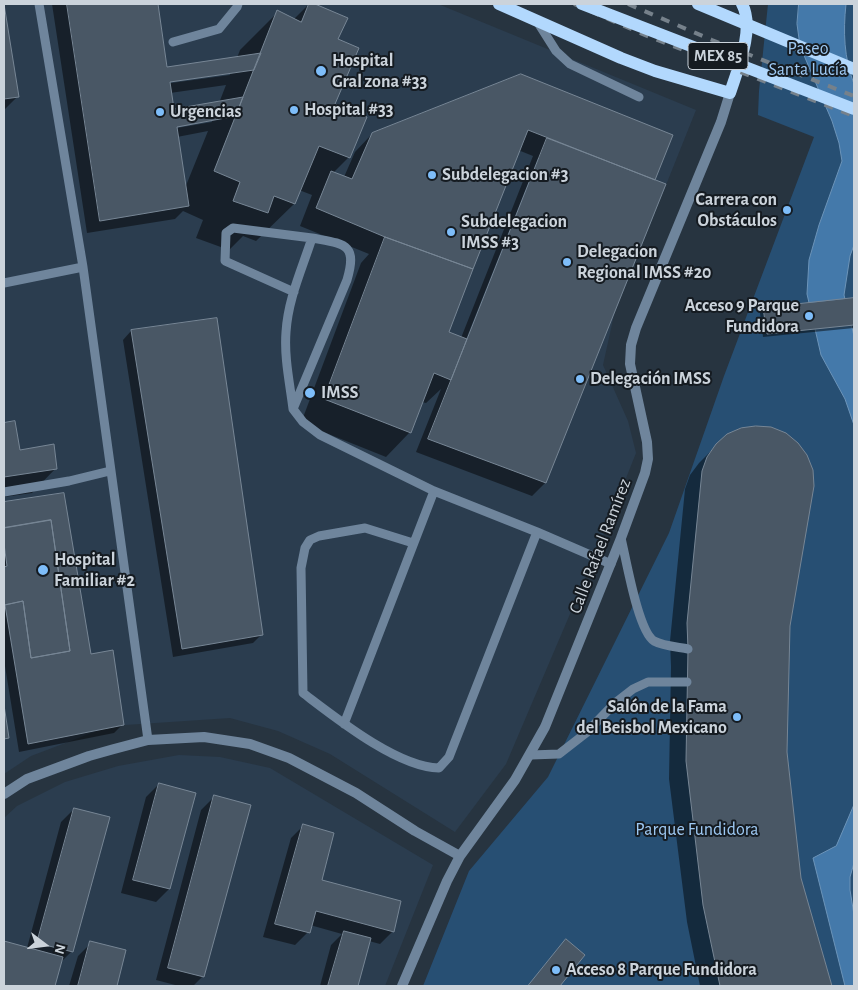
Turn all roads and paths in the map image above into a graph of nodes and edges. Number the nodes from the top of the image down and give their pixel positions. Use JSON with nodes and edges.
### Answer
{"nodes":[{"id":1,"x":39,"y":4,"type":"edge"},
{"id":2,"x":238,"y":4,"type":"edge"},
{"id":3,"x":499,"y":4,"type":"edge"},
{"id":4,"x":582,"y":4,"type":"edge"},
{"id":5,"x":698,"y":4,"type":"edge"},
{"id":6,"x":742,"y":4,"type":"edge"},
{"id":7,"x":537,"y":20,"type":"junction"},
{"id":8,"x":173,"y":42,"type":"dead end"},
{"id":9,"x":854,"y":69,"type":"edge"},
{"id":10,"x":730,"y":93,"type":"junction"},
{"id":11,"x":639,"y":97,"type":"dead end"},
{"id":12,"x":854,"y":109,"type":"edge"},
{"id":13,"x":312,"y":238,"type":"junction"},
{"id":14,"x":83,"y":267,"type":"junction"},
{"id":15,"x":4,"y":283,"type":"edge"},
{"id":16,"x":294,"y":292,"type":"junction"},
{"id":17,"x":293,"y":409,"type":"junction"},
{"id":18,"x":110,"y":471,"type":"junction"},
{"id":19,"x":434,"y":491,"type":"junction"},
{"id":20,"x":4,"y":492,"type":"edge"},
{"id":21,"x":537,"y":532,"type":"junction"},
{"id":22,"x":621,"y":538,"type":"junction"},
{"id":23,"x":413,"y":543,"type":"junction"},
{"id":24,"x":611,"y":564,"type":"junction"},
{"id":25,"x":688,"y":649,"type":"dead end"},
{"id":26,"x":687,"y":682,"type":"dead end"},
{"id":27,"x":344,"y":724,"type":"junction"},
{"id":28,"x":148,"y":740,"type":"junction"},
{"id":29,"x":531,"y":755,"type":"junction"},
{"id":30,"x":4,"y":794,"type":"edge"},
{"id":31,"x":460,"y":856,"type":"junction"},
{"id":32,"x":402,"y":986,"type":"edge"}],
"edges":[{"from":1,"to":14,"type":"lane"},
{"from":2,"to":8,"type":"lane"},
{"from":3,"to":7,"type":"main road"},
{"from":4,"to":12,"type":"main road","number":"MEX 85","bridge":true},
{"from":5,"to":9,"type":"main road","number":"MEX 85","bridge":true},
{"from":6,"to":10,"type":"main road"},
{"from":7,"to":10,"type":"main road"},
{"from":7,"to":11,"type":"lane"},
{"from":10,"to":22,"type":"street","name":"Calle Rafael Ramírez"},
{"from":13,"to":16,"type":"lane"},
{"from":13,"to":16,"type":"lane"},
{"from":13,"to":17,"type":"lane"},
{"from":14,"to":15,"type":"lane"},
{"from":14,"to":18,"type":"lane"},
{"from":16,"to":17,"type":"lane"},
{"from":17,"to":19,"type":"lane"},
{"from":18,"to":20,"type":"lane"},
{"from":18,"to":28,"type":"lane"},
{"from":19,"to":21,"type":"lane"},
{"from":19,"to":23,"type":"lane"},
{"from":21,"to":24,"type":"lane"},
{"from":21,"to":27,"type":"lane"},
{"from":22,"to":24,"type":"street","name":"Calle Rafael Ramírez"},
{"from":22,"to":25,"type":"lane"},
{"from":23,"to":27,"type":"lane"},
{"from":23,"to":27,"type":"lane"},
{"from":24,"to":29,"type":"street","name":"Calle Rafael Ramírez"},
{"from":26,"to":29,"type":"lane"},
{"from":28,"to":30,"type":"street"},
{"from":28,"to":31,"type":"street"},
{"from":29,"to":31,"type":"street","name":"Calle Rafael Ramírez"},
{"from":31,"to":32,"type":"street","name":"Calle Rafael Ramírez"}]}
